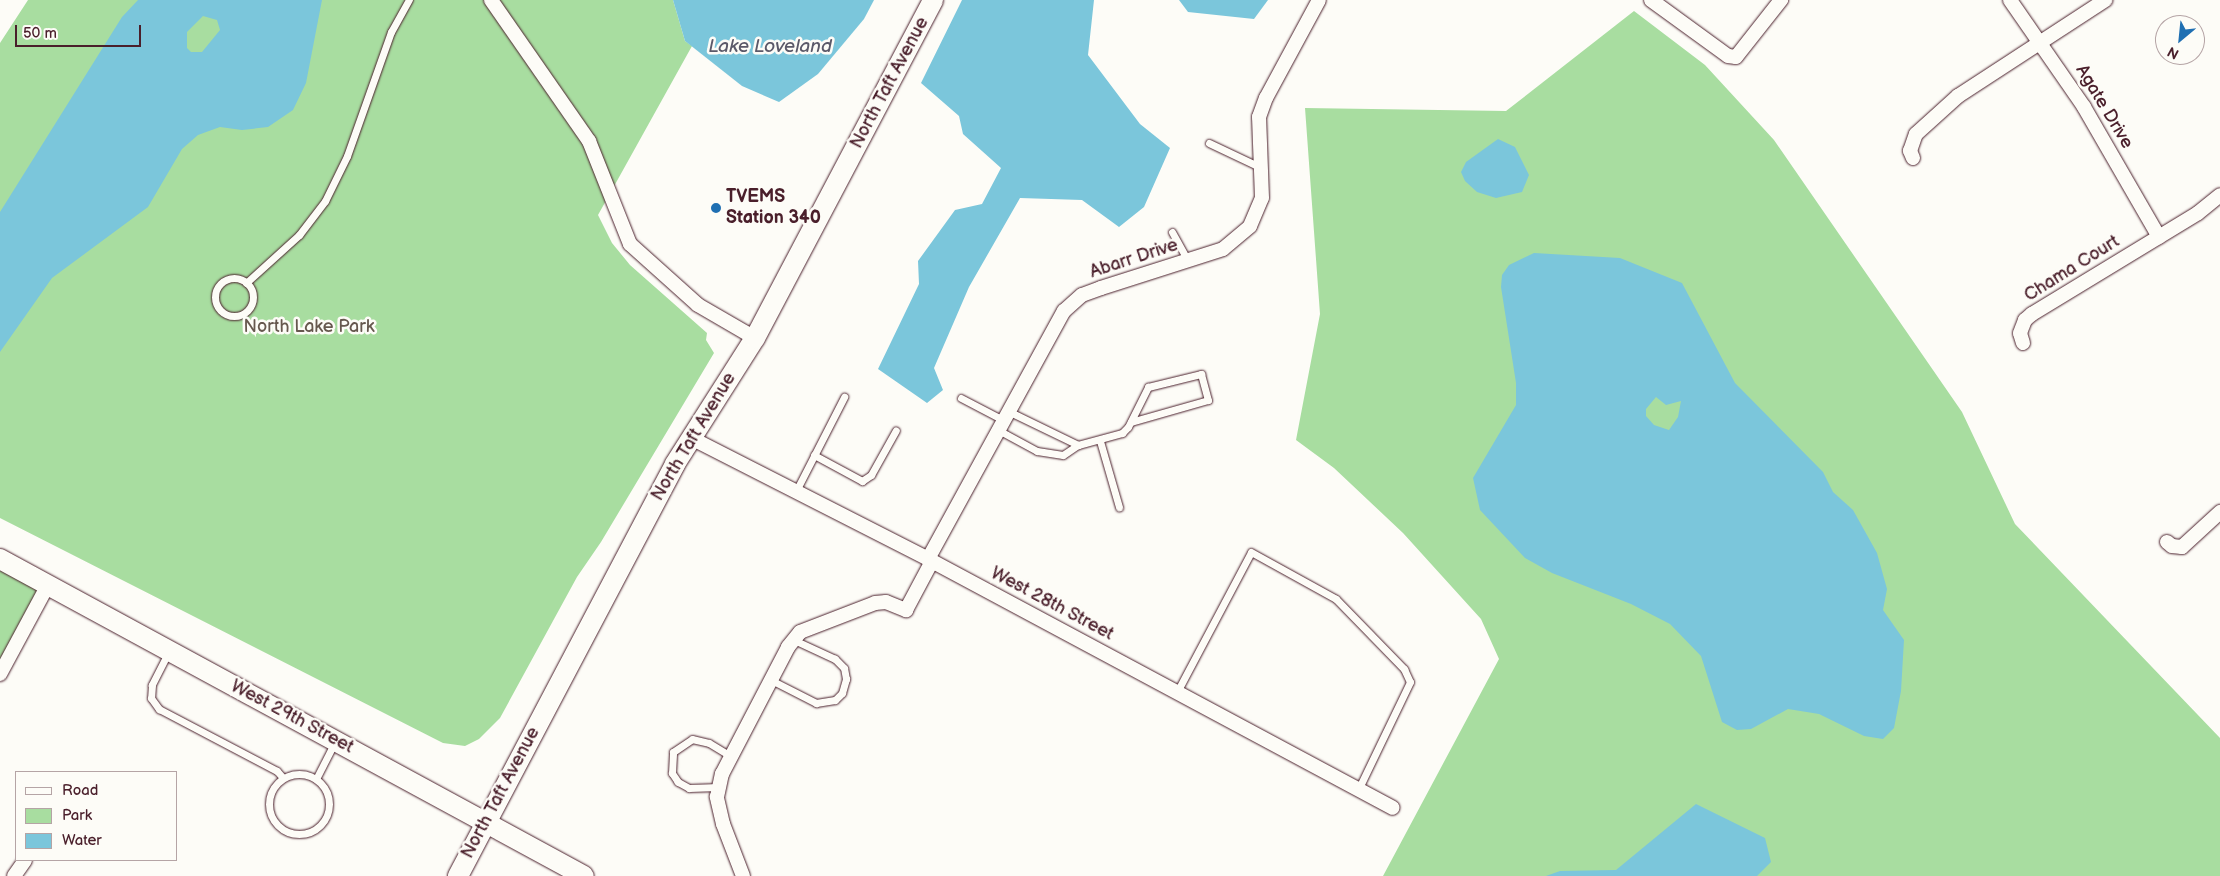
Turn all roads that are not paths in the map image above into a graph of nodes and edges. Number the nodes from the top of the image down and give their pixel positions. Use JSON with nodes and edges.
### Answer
{"nodes":[{"id":1,"x":409,"y":0,"type":"edge"},
{"id":2,"x":492,"y":0,"type":"edge"},
{"id":3,"x":933,"y":0,"type":"edge"},
{"id":4,"x":1319,"y":0,"type":"edge"},
{"id":5,"x":1651,"y":0,"type":"edge"},
{"id":6,"x":1781,"y":0,"type":"edge"},
{"id":7,"x":2010,"y":0,"type":"edge"},
{"id":8,"x":2105,"y":0,"type":"edge"},
{"id":9,"x":2041,"y":42,"type":"junction"},
{"id":10,"x":1210,"y":143,"type":"dead end"},
{"id":11,"x":1912,"y":158,"type":"dead end"},
{"id":12,"x":1262,"y":168,"type":"junction"},
{"id":13,"x":2220,"y":195,"type":"edge"},
{"id":14,"x":1172,"y":232,"type":"dead end"},
{"id":15,"x":2159,"y":237,"type":"junction"},
{"id":16,"x":1188,"y":261,"type":"junction"},
{"id":17,"x":246,"y":283,"type":"junction"},
{"id":18,"x":755,"y":338,"type":"junction"},
{"id":19,"x":2024,"y":343,"type":"dead end"},
{"id":20,"x":844,"y":397,"type":"dead end"},
{"id":21,"x":961,"y":398,"type":"dead end"},
{"id":22,"x":1005,"y":422,"type":"junction"},
{"id":23,"x":1131,"y":422,"type":"junction"},
{"id":24,"x":896,"y":430,"type":"dead end"},
{"id":25,"x":691,"y":438,"type":"junction"},
{"id":26,"x":1100,"y":441,"type":"junction"},
{"id":27,"x":1078,"y":445,"type":"junction"},
{"id":28,"x":814,"y":455,"type":"junction"},
{"id":29,"x":796,"y":491,"type":"junction"},
{"id":30,"x":1119,"y":507,"type":"dead end"},
{"id":31,"x":2220,"y":512,"type":"edge"},
{"id":32,"x":2166,"y":542,"type":"dead end"},
{"id":33,"x":0,"y":559,"type":"edge"},
{"id":34,"x":930,"y":560,"type":"junction"},
{"id":35,"x":48,"y":585,"type":"junction"},
{"id":36,"x":794,"y":640,"type":"junction"},
{"id":37,"x":169,"y":650,"type":"junction"},
{"id":38,"x":0,"y":674,"type":"edge"},
{"id":39,"x":771,"y":680,"type":"junction"},
{"id":40,"x":1177,"y":692,"type":"junction"},
{"id":41,"x":336,"y":741,"type":"junction"},
{"id":42,"x":731,"y":756,"type":"junction"},
{"id":43,"x":283,"y":778,"type":"junction"},
{"id":44,"x":316,"y":778,"type":"junction"},
{"id":45,"x":719,"y":787,"type":"junction"},
{"id":46,"x":1358,"y":790,"type":"junction"},
{"id":47,"x":1393,"y":808,"type":"dead end"},
{"id":48,"x":486,"y":823,"type":"junction"},
{"id":49,"x":24,"y":861,"type":"edge"},
{"id":50,"x":14,"y":876,"type":"edge"},
{"id":51,"x":458,"y":876,"type":"edge"},
{"id":52,"x":584,"y":876,"type":"edge"},
{"id":53,"x":742,"y":876,"type":"edge"}],
"edges":[{"from":1,"to":17,"type":"lane"},
{"from":2,"to":18,"type":"street"},
{"from":3,"to":18,"type":"main road","name":"North Taft Avenue"},
{"from":4,"to":12,"type":"street","name":"Abarr Drive"},
{"from":5,"to":6,"type":"street"},
{"from":7,"to":9,"type":"street","name":"Agate Drive"},
{"from":8,"to":9,"type":"street"},
{"from":9,"to":11,"type":"street"},
{"from":9,"to":15,"type":"street","name":"Agate Drive"},
{"from":10,"to":12,"type":"lane"},
{"from":12,"to":16,"type":"street","name":"Abarr Drive"},
{"from":13,"to":15,"type":"street"},
{"from":14,"to":16,"type":"lane"},
{"from":15,"to":19,"type":"street","name":"Chama Court"},
{"from":16,"to":22,"type":"street","name":"Abarr Drive"},
{"from":17,"to":17,"type":"lane"},
{"from":18,"to":25,"type":"main road","name":"North Taft Avenue"},
{"from":20,"to":28,"type":"lane"},
{"from":21,"to":22,"type":"lane"},
{"from":22,"to":27,"type":"lane"},
{"from":22,"to":27,"type":"lane"},
{"from":22,"to":34,"type":"street","name":"Abarr Drive"},
{"from":23,"to":23,"type":"lane"},
{"from":23,"to":26,"type":"lane"},
{"from":24,"to":28,"type":"lane"},
{"from":25,"to":29,"type":"street","name":"West 28th Street"},
{"from":25,"to":48,"type":"main road","name":"North Taft Avenue"},
{"from":26,"to":27,"type":"lane"},
{"from":26,"to":30,"type":"lane"},
{"from":28,"to":29,"type":"lane"},
{"from":29,"to":34,"type":"street","name":"West 28th Street"},
{"from":31,"to":32,"type":"street"},
{"from":33,"to":35,"type":"main road","name":"West 29th Street"},
{"from":34,"to":36,"type":"street","name":"Abarr Drive"},
{"from":34,"to":40,"type":"street","name":"West 28th Street"},
{"from":35,"to":37,"type":"main road","name":"West 29th Street"},
{"from":35,"to":38,"type":"street"},
{"from":36,"to":39,"type":"street"},
{"from":36,"to":39,"type":"lane"},
{"from":37,"to":41,"type":"main road","name":"West 29th Street"},
{"from":37,"to":43,"type":"lane"},
{"from":39,"to":42,"type":"street"},
{"from":40,"to":46,"type":"street","name":"West 28th Street"},
{"from":40,"to":46,"type":"lane"},
{"from":41,"to":44,"type":"lane"},
{"from":41,"to":48,"type":"main road","name":"West 29th Street"},
{"from":42,"to":45,"type":"street"},
{"from":42,"to":45,"type":"lane"},
{"from":43,"to":44,"type":"lane"},
{"from":43,"to":44,"type":"lane"},
{"from":45,"to":53,"type":"street"},
{"from":46,"to":47,"type":"street","name":"West 28th Street"},
{"from":48,"to":51,"type":"main road","name":"North Taft Avenue"},
{"from":48,"to":52,"type":"main road","name":"West 29th Street"},
{"from":49,"to":50,"type":"street"}]}
